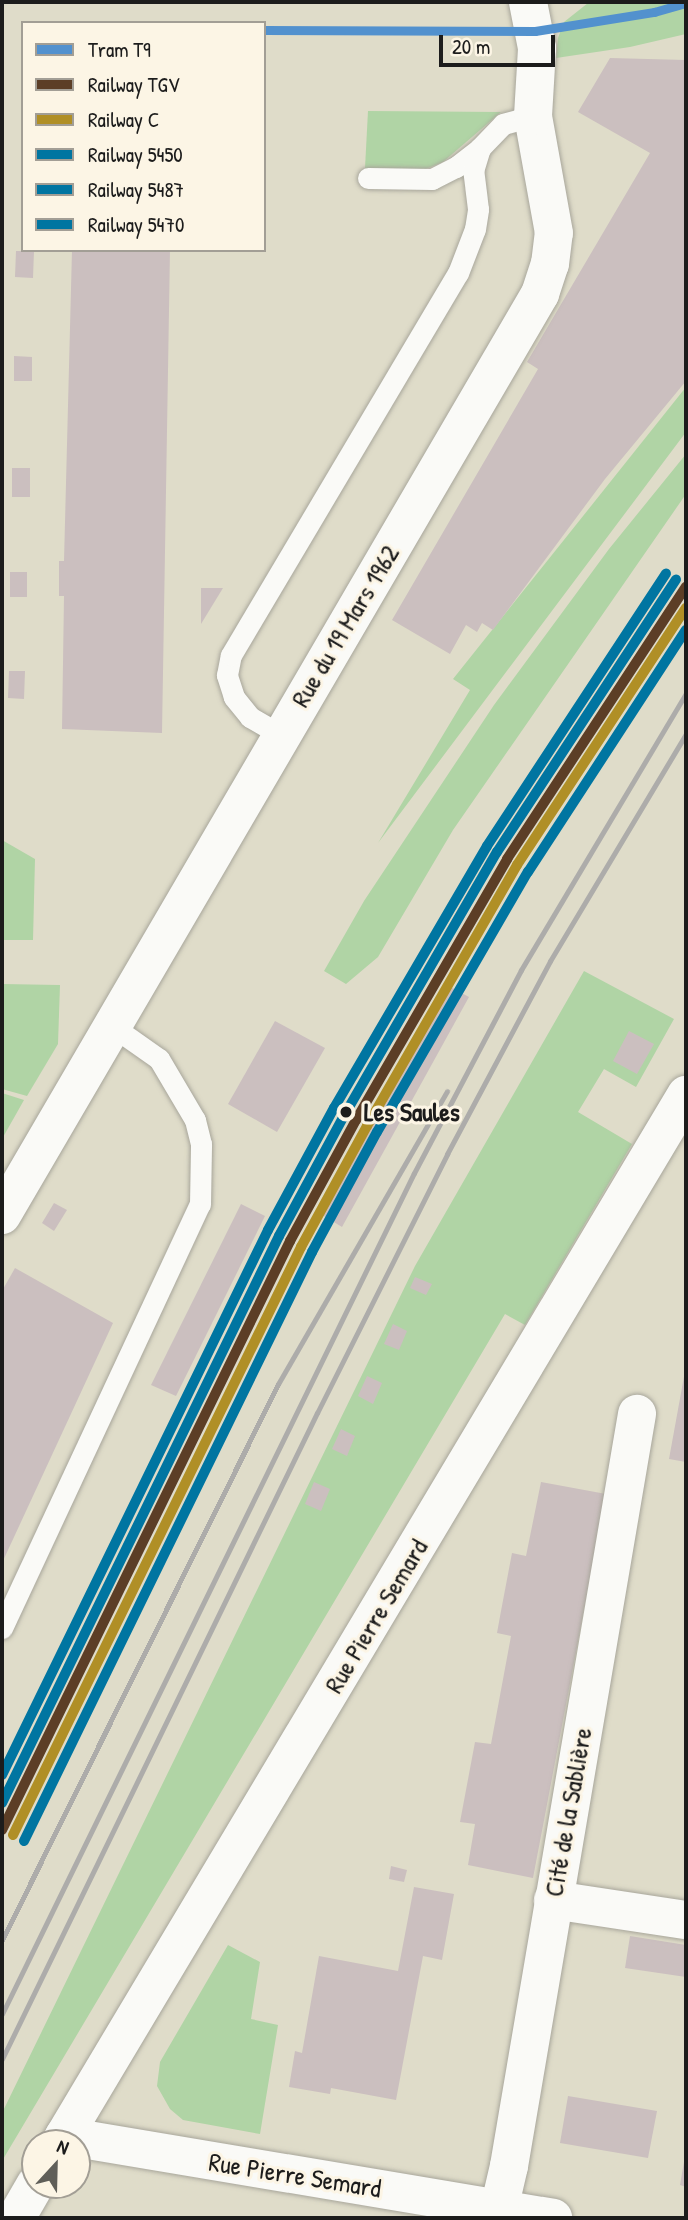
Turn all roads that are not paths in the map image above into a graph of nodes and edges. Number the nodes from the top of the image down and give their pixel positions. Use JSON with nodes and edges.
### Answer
{"nodes":[{"id":1,"x":528,"y":2,"type":"edge"},
{"id":2,"x":533,"y":116,"type":"junction"},
{"id":3,"x":480,"y":148,"type":"junction"},
{"id":4,"x":368,"y":178,"type":"dead end"},
{"id":5,"x":281,"y":735,"type":"junction"},
{"id":6,"x":112,"y":1026,"type":"junction"},
{"id":7,"x":686,"y":1095,"type":"edge"},
{"id":8,"x":2,"y":1215,"type":"edge"},
{"id":9,"x":637,"y":1415,"type":"dead end"},
{"id":10,"x":2,"y":1628,"type":"edge"},
{"id":11,"x":553,"y":1900,"type":"junction"},
{"id":12,"x":686,"y":1920,"type":"edge"},
{"id":13,"x":69,"y":2129,"type":"edge"},
{"id":14,"x":91,"y":2145,"type":"edge"},
{"id":15,"x":27,"y":2199,"type":"edge"},
{"id":16,"x":504,"y":2213,"type":"edge"},
{"id":17,"x":16,"y":2218,"type":"edge"}],
"edges":[{"from":1,"to":2,"type":"street","name":"Rue du 19 Mars 1962"},
{"from":2,"to":3,"type":"lane"},
{"from":2,"to":5,"type":"street","name":"Rue du 19 Mars 1962"},
{"from":3,"to":4,"type":"lane"},
{"from":3,"to":5,"type":"lane"},
{"from":5,"to":6,"type":"street","name":"Rue du 19 Mars 1962"},
{"from":6,"to":8,"type":"street","name":"Rue du 19 Mars 1962"},
{"from":6,"to":10,"type":"lane"},
{"from":7,"to":13,"type":"street","name":"Rue Pierre Semard"},
{"from":9,"to":11,"type":"street","name":"Cité de la Sablière"},
{"from":11,"to":12,"type":"street"},
{"from":11,"to":16,"type":"street","name":"Cité de la Sablière"},
{"from":14,"to":16,"type":"street","name":"Rue Pierre Semard"},
{"from":15,"to":17,"type":"street"}]}
